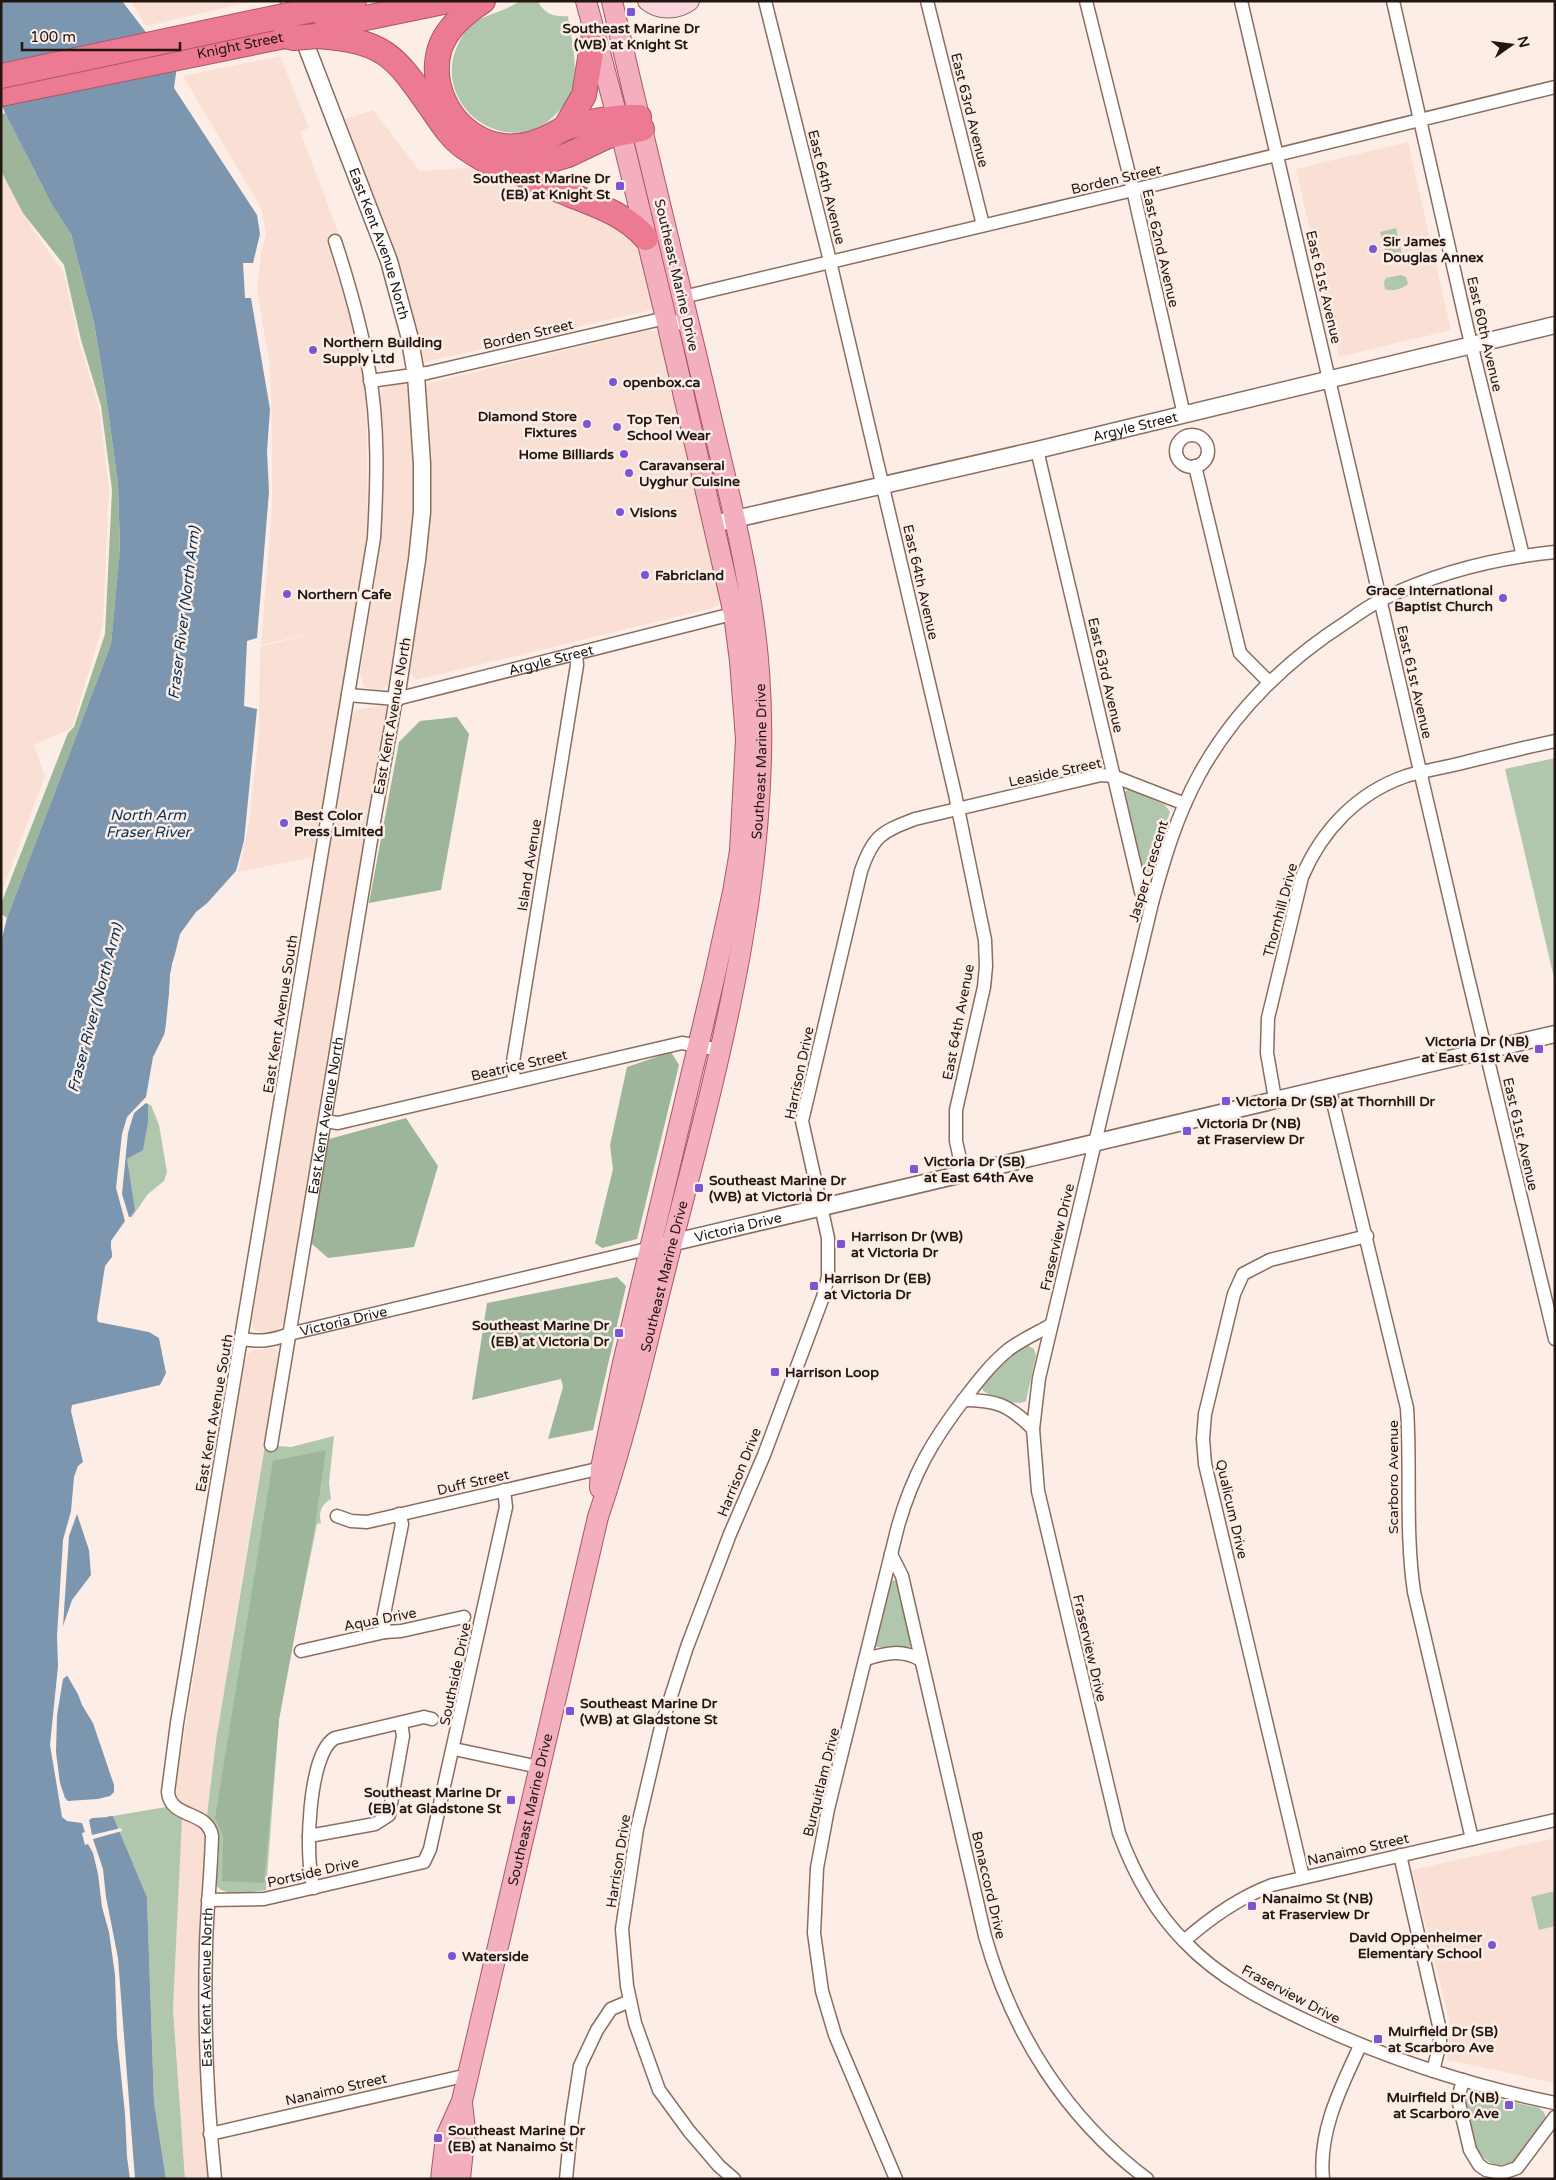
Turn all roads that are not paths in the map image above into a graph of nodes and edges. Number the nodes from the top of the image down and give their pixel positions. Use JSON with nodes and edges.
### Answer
{"nodes":[{"id":1,"x":289,"y":1,"type":"edge"},
{"id":2,"x":354,"y":1,"type":"edge"},
{"id":3,"x":448,"y":1,"type":"edge"},
{"id":4,"x":483,"y":1,"type":"edge"},
{"id":5,"x":586,"y":1,"type":"edge"},
{"id":6,"x":612,"y":1,"type":"edge"},
{"id":7,"x":647,"y":1,"type":"edge"},
{"id":8,"x":690,"y":1,"type":"edge"},
{"id":9,"x":765,"y":1,"type":"edge"},
{"id":10,"x":927,"y":1,"type":"edge"},
{"id":11,"x":1086,"y":1,"type":"edge"},
{"id":12,"x":1241,"y":1,"type":"edge"},
{"id":13,"x":1393,"y":1,"type":"edge"},
{"id":14,"x":317,"y":19,"type":"edge"},
{"id":15,"x":594,"y":34,"type":"junction"},
{"id":16,"x":1,"y":76,"type":"edge"},
{"id":17,"x":1555,"y":87,"type":"edge"},
{"id":18,"x":1,"y":94,"type":"edge"},
{"id":19,"x":1420,"y":120,"type":"junction"},
{"id":20,"x":630,"y":124,"type":"junction"},
{"id":21,"x":564,"y":128,"type":"junction"},
{"id":22,"x":1278,"y":154,"type":"junction"},
{"id":23,"x":508,"y":167,"type":"junction"},
{"id":24,"x":1133,"y":190,"type":"junction"},
{"id":25,"x":983,"y":225,"type":"junction"},
{"id":26,"x":646,"y":238,"type":"junction"},
{"id":27,"x":335,"y":241,"type":"dead end"},
{"id":28,"x":830,"y":262,"type":"junction"},
{"id":29,"x":683,"y":297,"type":"junction"},
{"id":30,"x":666,"y":318,"type":"junction"},
{"id":31,"x":1555,"y":325,"type":"edge"},
{"id":32,"x":690,"y":327,"type":"junction"},
{"id":33,"x":1472,"y":345,"type":"junction"},
{"id":34,"x":416,"y":374,"type":"junction"},
{"id":35,"x":1329,"y":380,"type":"junction"},
{"id":36,"x":370,"y":381,"type":"junction"},
{"id":37,"x":1184,"y":415,"type":"junction"},
{"id":38,"x":1037,"y":450,"type":"junction"},
{"id":39,"x":1195,"y":466,"type":"dead end"},
{"id":40,"x":884,"y":486,"type":"junction"},
{"id":41,"x":735,"y":519,"type":"junction"},
{"id":42,"x":713,"y":524,"type":"junction"},
{"id":43,"x":1555,"y":552,"type":"edge"},
{"id":44,"x":1522,"y":556,"type":"junction"},
{"id":45,"x":1381,"y":600,"type":"junction"},
{"id":46,"x":743,"y":612,"type":"junction"},
{"id":47,"x":576,"y":653,"type":"junction"},
{"id":48,"x":1268,"y":682,"type":"junction"},
{"id":49,"x":348,"y":695,"type":"junction"},
{"id":50,"x":396,"y":699,"type":"junction"},
{"id":51,"x":1555,"y":741,"type":"edge"},
{"id":52,"x":1421,"y":773,"type":"junction"},
{"id":53,"x":1114,"y":776,"type":"junction"},
{"id":54,"x":1185,"y":804,"type":"junction"},
{"id":55,"x":958,"y":810,"type":"junction"},
{"id":56,"x":1152,"y":903,"type":"junction"},
{"id":57,"x":1555,"y":1034,"type":"edge"},
{"id":58,"x":698,"y":1045,"type":"junction"},
{"id":59,"x":720,"y":1050,"type":"junction"},
{"id":60,"x":1486,"y":1050,"type":"junction"},
{"id":61,"x":515,"y":1082,"type":"junction"},
{"id":62,"x":1330,"y":1086,"type":"junction"},
{"id":63,"x":1276,"y":1099,"type":"junction"},
{"id":64,"x":325,"y":1121,"type":"junction"},
{"id":65,"x":1095,"y":1142,"type":"junction"},
{"id":66,"x":963,"y":1173,"type":"junction"},
{"id":67,"x":822,"y":1206,"type":"junction"},
{"id":68,"x":1366,"y":1236,"type":"junction"},
{"id":69,"x":672,"y":1242,"type":"junction"},
{"id":70,"x":651,"y":1248,"type":"junction"},
{"id":71,"x":1051,"y":1325,"type":"junction"},
{"id":72,"x":288,"y":1334,"type":"junction"},
{"id":73,"x":242,"y":1339,"type":"junction"},
{"id":74,"x":1555,"y":1339,"type":"edge"},
{"id":75,"x":963,"y":1400,"type":"junction"},
{"id":76,"x":1032,"y":1429,"type":"junction"},
{"id":77,"x":271,"y":1445,"type":"dead end"},
{"id":78,"x":609,"y":1466,"type":"junction"},
{"id":79,"x":504,"y":1490,"type":"junction"},
{"id":80,"x":399,"y":1514,"type":"junction"},
{"id":81,"x":337,"y":1516,"type":"dead end"},
{"id":82,"x":891,"y":1554,"type":"junction"},
{"id":83,"x":464,"y":1617,"type":"dead end"},
{"id":84,"x":385,"y":1632,"type":"junction"},
{"id":85,"x":301,"y":1651,"type":"dead end"},
{"id":86,"x":866,"y":1659,"type":"junction"},
{"id":87,"x":921,"y":1660,"type":"junction"},
{"id":88,"x":432,"y":1719,"type":"dead end"},
{"id":89,"x":401,"y":1723,"type":"junction"},
{"id":90,"x":454,"y":1749,"type":"junction"},
{"id":91,"x":539,"y":1767,"type":"junction"},
{"id":92,"x":182,"y":1812,"type":"joint"},
{"id":93,"x":1555,"y":1820,"type":"edge"},
{"id":94,"x":310,"y":1836,"type":"junction"},
{"id":95,"x":1472,"y":1839,"type":"junction"},
{"id":96,"x":1400,"y":1855,"type":"junction"},
{"id":97,"x":424,"y":1862,"type":"joint"},
{"id":98,"x":1303,"y":1877,"type":"junction"},
{"id":99,"x":314,"y":1888,"type":"junction"},
{"id":100,"x":208,"y":1900,"type":"junction"},
{"id":101,"x":1184,"y":1941,"type":"junction"},
{"id":102,"x":630,"y":2001,"type":"junction"},
{"id":103,"x":1360,"y":2046,"type":"junction"},
{"id":104,"x":1433,"y":2070,"type":"junction"},
{"id":105,"x":468,"y":2075,"type":"junction"},
{"id":106,"x":1463,"y":2080,"type":"junction"},
{"id":107,"x":462,"y":2101,"type":"junction"},
{"id":108,"x":1555,"y":2103,"type":"edge"},
{"id":109,"x":1555,"y":2117,"type":"edge"},
{"id":110,"x":210,"y":2134,"type":"junction"},
{"id":111,"x":215,"y":2179,"type":"edge"},
{"id":112,"x":441,"y":2179,"type":"edge"},
{"id":113,"x":460,"y":2179,"type":"edge"},
{"id":114,"x":566,"y":2179,"type":"edge"},
{"id":115,"x":734,"y":2179,"type":"edge"},
{"id":116,"x":896,"y":2179,"type":"edge"},
{"id":117,"x":1147,"y":2179,"type":"edge"},
{"id":118,"x":1323,"y":2179,"type":"edge"}],
"edges":[{"from":1,"to":34,"type":"street","name":"East Kent Avenue North"},
{"from":2,"to":14,"type":"highway","name":"Knight Street"},
{"from":3,"to":14,"type":"highway","name":"Knight Street"},
{"from":4,"to":21,"type":"highway"},
{"from":5,"to":15,"type":"main road","name":"Southeast Marine Drive"},
{"from":6,"to":20,"type":"main road","name":"Southeast Marine Drive"},
{"from":7,"to":8,"type":"main road"},
{"from":9,"to":28,"type":"street","name":"East 64th Avenue"},
{"from":10,"to":25,"type":"street","name":"East 63rd Avenue"},
{"from":11,"to":24,"type":"street","name":"East 62nd Avenue"},
{"from":12,"to":22,"type":"street","name":"East 61st Avenue"},
{"from":13,"to":19,"type":"street","name":"East 60th Avenue"},
{"from":14,"to":16,"type":"highway","name":"Knight Street","bridge":true},
{"from":14,"to":18,"type":"highway","name":"Knight Street","bridge":true},
{"from":14,"to":23,"type":"highway"},
{"from":15,"to":20,"type":"main road","name":"Southeast Marine Drive"},
{"from":15,"to":21,"type":"highway"},
{"from":17,"to":19,"type":"street","name":"Borden Street"},
{"from":19,"to":22,"type":"street","name":"Borden Street"},
{"from":19,"to":33,"type":"street","name":"East 60th Avenue"},
{"from":20,"to":21,"type":"highway"},
{"from":20,"to":23,"type":"highway"},
{"from":20,"to":26,"type":"main road","name":"Southeast Marine Drive"},
{"from":20,"to":29,"type":"main road","name":"Southeast Marine Drive"},
{"from":22,"to":24,"type":"street","name":"Borden Street"},
{"from":22,"to":35,"type":"street","name":"East 61st Avenue"},
{"from":23,"to":26,"type":"highway"},
{"from":24,"to":25,"type":"street","name":"Borden Street"},
{"from":24,"to":37,"type":"street","name":"East 62nd Avenue"},
{"from":25,"to":28,"type":"street","name":"Borden Street"},
{"from":26,"to":30,"type":"main road","name":"Southeast Marine Drive"},
{"from":27,"to":36,"type":"street","name":"East Kent Avenue South"},
{"from":28,"to":29,"type":"street","name":"Borden Street"},
{"from":28,"to":40,"type":"street","name":"East 64th Avenue"},
{"from":29,"to":32,"type":"main road","name":"Southeast Marine Drive"},
{"from":30,"to":32,"type":"street"},
{"from":30,"to":34,"type":"street","name":"Borden Street"},
{"from":30,"to":42,"type":"main road","name":"Southeast Marine Drive"},
{"from":31,"to":33,"type":"street","name":"Argyle Street"},
{"from":32,"to":41,"type":"main road","name":"Southeast Marine Drive"},
{"from":33,"to":35,"type":"street","name":"Argyle Street"},
{"from":33,"to":44,"type":"street","name":"East 60th Avenue"},
{"from":34,"to":36,"type":"street","name":"Borden Street"},
{"from":34,"to":50,"type":"street","name":"East Kent Avenue North"},
{"from":35,"to":37,"type":"street","name":"Argyle Street"},
{"from":35,"to":45,"type":"street","name":"East 61st Avenue"},
{"from":36,"to":49,"type":"street","name":"East Kent Avenue South"},
{"from":37,"to":38,"type":"street","name":"Argyle Street"},
{"from":38,"to":40,"type":"street","name":"Argyle Street"},
{"from":38,"to":53,"type":"street","name":"East 63rd Avenue"},
{"from":39,"to":48,"type":"street"},
{"from":40,"to":41,"type":"street","name":"Argyle Street"},
{"from":40,"to":55,"type":"street","name":"East 64th Avenue"},
{"from":41,"to":42,"type":"street","name":"Argyle Street"},
{"from":41,"to":46,"type":"main road","name":"Southeast Marine Drive"},
{"from":42,"to":46,"type":"main road","name":"Southeast Marine Drive"},
{"from":43,"to":44,"type":"street","name":"Jasper Crescent"},
{"from":44,"to":45,"type":"street","name":"Jasper Crescent"},
{"from":45,"to":48,"type":"street","name":"Jasper Crescent"},
{"from":45,"to":52,"type":"street","name":"East 61st Avenue"},
{"from":46,"to":47,"type":"street","name":"Argyle Street"},
{"from":46,"to":58,"type":"main road","name":"Southeast Marine Drive"},
{"from":46,"to":59,"type":"main road","name":"Southeast Marine Drive"},
{"from":47,"to":50,"type":"street","name":"Argyle Street"},
{"from":47,"to":61,"type":"street","name":"Island Avenue"},
{"from":48,"to":54,"type":"street","name":"Jasper Crescent"},
{"from":49,"to":50,"type":"street","name":"Argyle Street"},
{"from":49,"to":73,"type":"street","name":"East Kent Avenue South"},
{"from":50,"to":64,"type":"street","name":"East Kent Avenue North"},
{"from":51,"to":52,"type":"street","name":"Thornhill Drive"},
{"from":52,"to":60,"type":"street","name":"East 61st Avenue"},
{"from":52,"to":63,"type":"street","name":"Thornhill Drive"},
{"from":53,"to":54,"type":"street","name":"Leaside Street"},
{"from":53,"to":55,"type":"street","name":"Leaside Street"},
{"from":53,"to":56,"type":"street","name":"East 63rd Avenue"},
{"from":54,"to":56,"type":"street","name":"Jasper Crescent"},
{"from":55,"to":66,"type":"street","name":"East 64th Avenue"},
{"from":55,"to":67,"type":"street","name":"Harrison Drive"},
{"from":56,"to":65,"type":"street","name":"Jasper Crescent"},
{"from":57,"to":60,"type":"street","name":"Victoria Drive"},
{"from":58,"to":59,"type":"street","name":"Beatrice Street"},
{"from":58,"to":61,"type":"street","name":"Beatrice Street"},
{"from":58,"to":70,"type":"main road","name":"Southeast Marine Drive"},
{"from":59,"to":69,"type":"main road","name":"Southeast Marine Drive"},
{"from":60,"to":62,"type":"street","name":"Victoria Drive"},
{"from":60,"to":74,"type":"street","name":"East 61st Avenue"},
{"from":61,"to":64,"type":"street","name":"Beatrice Street"},
{"from":62,"to":63,"type":"street","name":"Victoria Drive"},
{"from":62,"to":68,"type":"street","name":"Scarboro Avenue"},
{"from":63,"to":65,"type":"street","name":"Victoria Drive"},
{"from":64,"to":72,"type":"street","name":"East Kent Avenue North"},
{"from":65,"to":66,"type":"street","name":"Victoria Drive"},
{"from":65,"to":71,"type":"street","name":"Fraserview Drive"},
{"from":66,"to":67,"type":"street","name":"Victoria Drive"},
{"from":67,"to":69,"type":"street","name":"Victoria Drive"},
{"from":67,"to":102,"type":"street","name":"Harrison Drive"},
{"from":68,"to":95,"type":"street","name":"Scarboro Avenue"},
{"from":68,"to":98,"type":"street","name":"Qualicum Drive"},
{"from":69,"to":70,"type":"street","name":"Victoria Drive"},
{"from":69,"to":78,"type":"main road","name":"Southeast Marine Drive"},
{"from":70,"to":72,"type":"street","name":"Victoria Drive"},
{"from":70,"to":78,"type":"main road","name":"Southeast Marine Drive"},
{"from":71,"to":75,"type":"street","name":"Burquitlam Drive"},
{"from":71,"to":76,"type":"street","name":"Fraserview Drive"},
{"from":72,"to":73,"type":"street","name":"Victoria Drive"},
{"from":72,"to":77,"type":"street","name":"East Kent Avenue North"},
{"from":73,"to":92,"type":"street","name":"East Kent Avenue South"},
{"from":75,"to":76,"type":"street"},
{"from":75,"to":82,"type":"street","name":"Burquitlam Drive"},
{"from":76,"to":101,"type":"street","name":"Fraserview Drive"},
{"from":78,"to":79,"type":"street","name":"Duff Street"},
{"from":78,"to":91,"type":"main road","name":"Southeast Marine Drive"},
{"from":79,"to":80,"type":"street","name":"Duff Street"},
{"from":79,"to":90,"type":"street","name":"Southside Drive"},
{"from":80,"to":81,"type":"street","name":"Duff Street"},
{"from":80,"to":84,"type":"street"},
{"from":82,"to":86,"type":"street","name":"Burquitlam Drive"},
{"from":82,"to":87,"type":"street","name":"Bonaccord Drive"},
{"from":83,"to":84,"type":"street","name":"Aqua Drive"},
{"from":84,"to":85,"type":"street","name":"Aqua Drive"},
{"from":86,"to":87,"type":"street"},
{"from":86,"to":116,"type":"street","name":"Burquitlam Drive"},
{"from":87,"to":117,"type":"street","name":"Bonaccord Drive"},
{"from":88,"to":89,"type":"street"},
{"from":89,"to":94,"type":"street"},
{"from":89,"to":94,"type":"street"},
{"from":90,"to":91,"type":"street"},
{"from":90,"to":97,"type":"street","name":"Southside Drive"},
{"from":91,"to":105,"type":"main road","name":"Southeast Marine Drive"},
{"from":92,"to":100,"type":"street","name":"East Kent Avenue North"},
{"from":93,"to":95,"type":"street","name":"Nanaimo Street"},
{"from":94,"to":99,"type":"street"},
{"from":95,"to":96,"type":"street","name":"Nanaimo Street"},
{"from":96,"to":98,"type":"street","name":"Nanaimo Street"},
{"from":96,"to":104,"type":"street"},
{"from":97,"to":99,"type":"street","name":"Portside Drive"},
{"from":98,"to":101,"type":"street","name":"Nanaimo Street"},
{"from":99,"to":100,"type":"street","name":"Portside Drive"},
{"from":100,"to":110,"type":"street","name":"East Kent Avenue North"},
{"from":101,"to":103,"type":"street","name":"Fraserview Drive"},
{"from":102,"to":114,"type":"street"},
{"from":102,"to":115,"type":"street","name":"Harrison Drive"},
{"from":103,"to":104,"type":"street","name":"Fraserview Drive"},
{"from":103,"to":118,"type":"street"},
{"from":104,"to":106,"type":"street","name":"Fraserview Drive"},
{"from":105,"to":107,"type":"main road","name":"Southeast Marine Drive"},
{"from":105,"to":110,"type":"street","name":"Nanaimo Street"},
{"from":106,"to":108,"type":"street","name":"Fraserview Drive"},
{"from":106,"to":109,"type":"street"},
{"from":107,"to":112,"type":"main road","name":"Southeast Marine Drive"},
{"from":107,"to":113,"type":"main road","name":"Southeast Marine Drive"},
{"from":110,"to":111,"type":"street","name":"East Kent Avenue North"}]}
